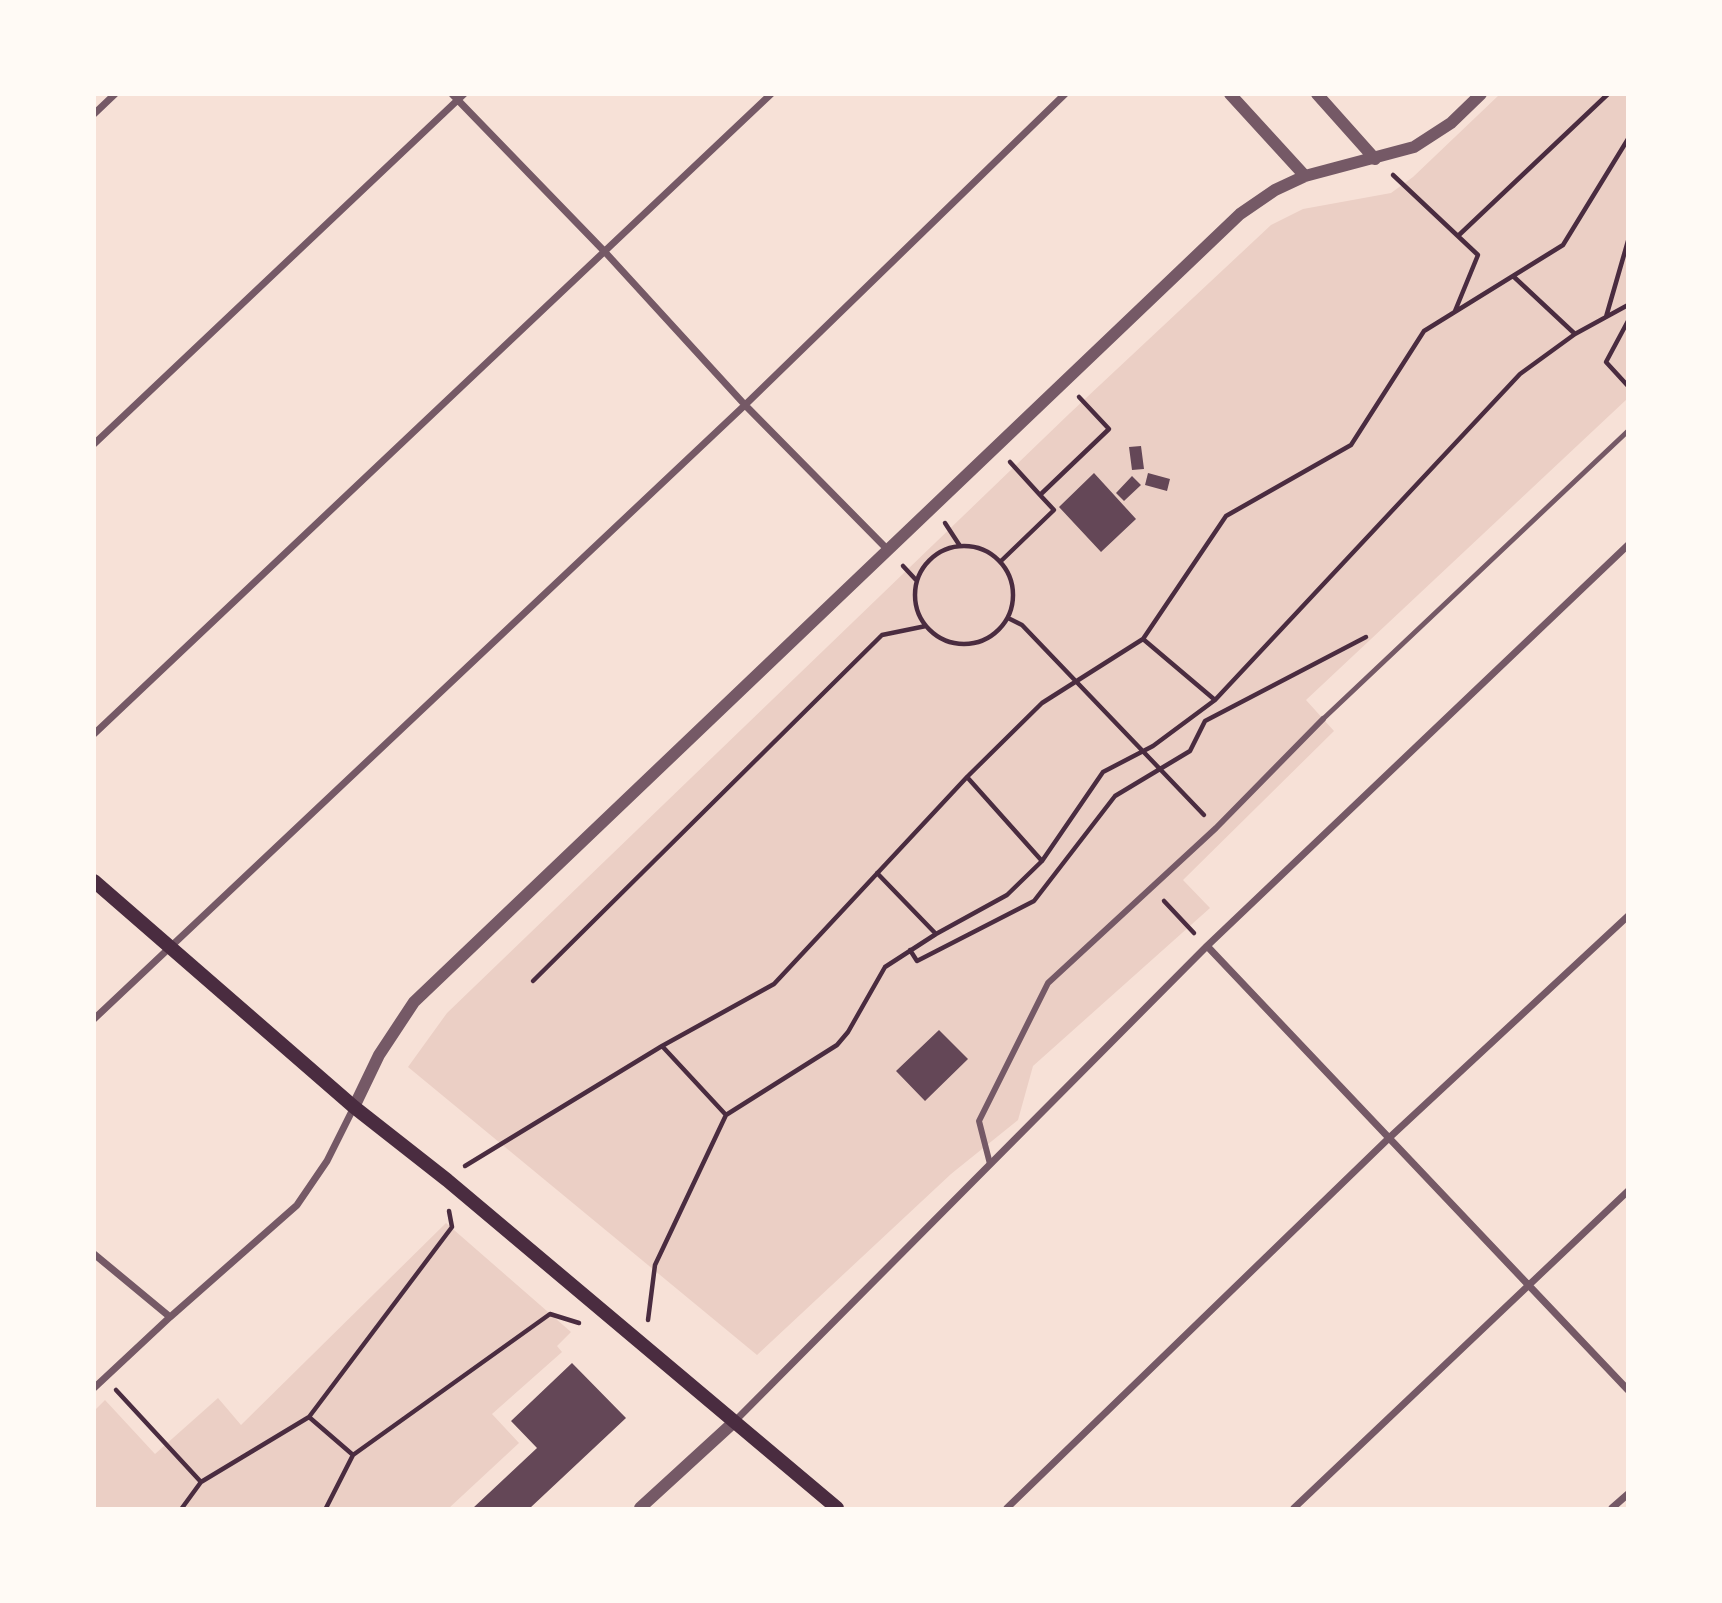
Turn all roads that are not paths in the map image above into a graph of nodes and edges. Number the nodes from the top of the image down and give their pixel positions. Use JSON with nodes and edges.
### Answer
{"nodes":[{"id":1,"x":115,"y":94,"type":"edge"},
{"id":2,"x":771,"y":94,"type":"edge"},
{"id":3,"x":1065,"y":94,"type":"edge"},
{"id":4,"x":1230,"y":94,"type":"edge"},
{"id":5,"x":1317,"y":94,"type":"edge"},
{"id":6,"x":1480,"y":94,"type":"edge"},
{"id":7,"x":458,"y":96,"type":"edge"},
{"id":8,"x":94,"y":114,"type":"edge"},
{"id":9,"x":1375,"y":159,"type":"junction"},
{"id":10,"x":1305,"y":176,"type":"junction"},
{"id":11,"x":605,"y":252,"type":"junction"},
{"id":12,"x":745,"y":405,"type":"junction"},
{"id":13,"x":1628,"y":431,"type":"edge"},
{"id":14,"x":94,"y":444,"type":"edge"},
{"id":15,"x":1628,"y":545,"type":"edge"},
{"id":16,"x":886,"y":548,"type":"junction"},
{"id":17,"x":1323,"y":719,"type":"joint"},
{"id":18,"x":94,"y":734,"type":"edge"},
{"id":19,"x":94,"y":881,"type":"edge"},
{"id":20,"x":1628,"y":916,"type":"edge"},
{"id":21,"x":170,"y":945,"type":"junction"},
{"id":22,"x":1207,"y":946,"type":"junction"},
{"id":23,"x":94,"y":1019,"type":"edge"},
{"id":24,"x":354,"y":1107,"type":"junction"},
{"id":25,"x":1389,"y":1138,"type":"junction"},
{"id":26,"x":990,"y":1164,"type":"junction"},
{"id":27,"x":1628,"y":1191,"type":"edge"},
{"id":28,"x":94,"y":1254,"type":"edge"},
{"id":29,"x":1528,"y":1285,"type":"junction"},
{"id":30,"x":170,"y":1317,"type":"junction"},
{"id":31,"x":94,"y":1388,"type":"edge"},
{"id":32,"x":1628,"y":1390,"type":"edge"},
{"id":33,"x":734,"y":1422,"type":"junction"},
{"id":34,"x":1628,"y":1494,"type":"edge"},
{"id":35,"x":640,"y":1508,"type":"edge"},
{"id":36,"x":837,"y":1508,"type":"edge"},
{"id":37,"x":1007,"y":1508,"type":"edge"},
{"id":38,"x":1294,"y":1508,"type":"edge"},
{"id":39,"x":1612,"y":1508,"type":"edge"}],
"edges":[{"from":1,"to":8,"type":"street"},
{"from":2,"to":11,"type":"street"},
{"from":3,"to":12,"type":"street"},
{"from":4,"to":10,"type":"street"},
{"from":5,"to":9,"type":"street"},
{"from":6,"to":9,"type":"street"},
{"from":7,"to":11,"type":"street"},
{"from":7,"to":14,"type":"street"},
{"from":9,"to":10,"type":"street"},
{"from":10,"to":16,"type":"street"},
{"from":11,"to":12,"type":"street"},
{"from":11,"to":18,"type":"street"},
{"from":12,"to":16,"type":"street"},
{"from":12,"to":21,"type":"street"},
{"from":13,"to":17,"type":"lane"},
{"from":15,"to":22,"type":"street"},
{"from":16,"to":24,"type":"street"},
{"from":17,"to":26,"type":"street"},
{"from":19,"to":21,"type":"main road"},
{"from":20,"to":25,"type":"street"},
{"from":21,"to":23,"type":"street"},
{"from":21,"to":24,"type":"main road"},
{"from":22,"to":25,"type":"street"},
{"from":22,"to":26,"type":"street"},
{"from":24,"to":30,"type":"street"},
{"from":24,"to":33,"type":"main road"},
{"from":25,"to":29,"type":"street"},
{"from":25,"to":37,"type":"street"},
{"from":26,"to":33,"type":"street"},
{"from":27,"to":29,"type":"street"},
{"from":28,"to":30,"type":"street"},
{"from":29,"to":32,"type":"street"},
{"from":29,"to":38,"type":"street"},
{"from":30,"to":31,"type":"street"},
{"from":33,"to":35,"type":"street"},
{"from":33,"to":36,"type":"main road"},
{"from":34,"to":39,"type":"street"}]}
